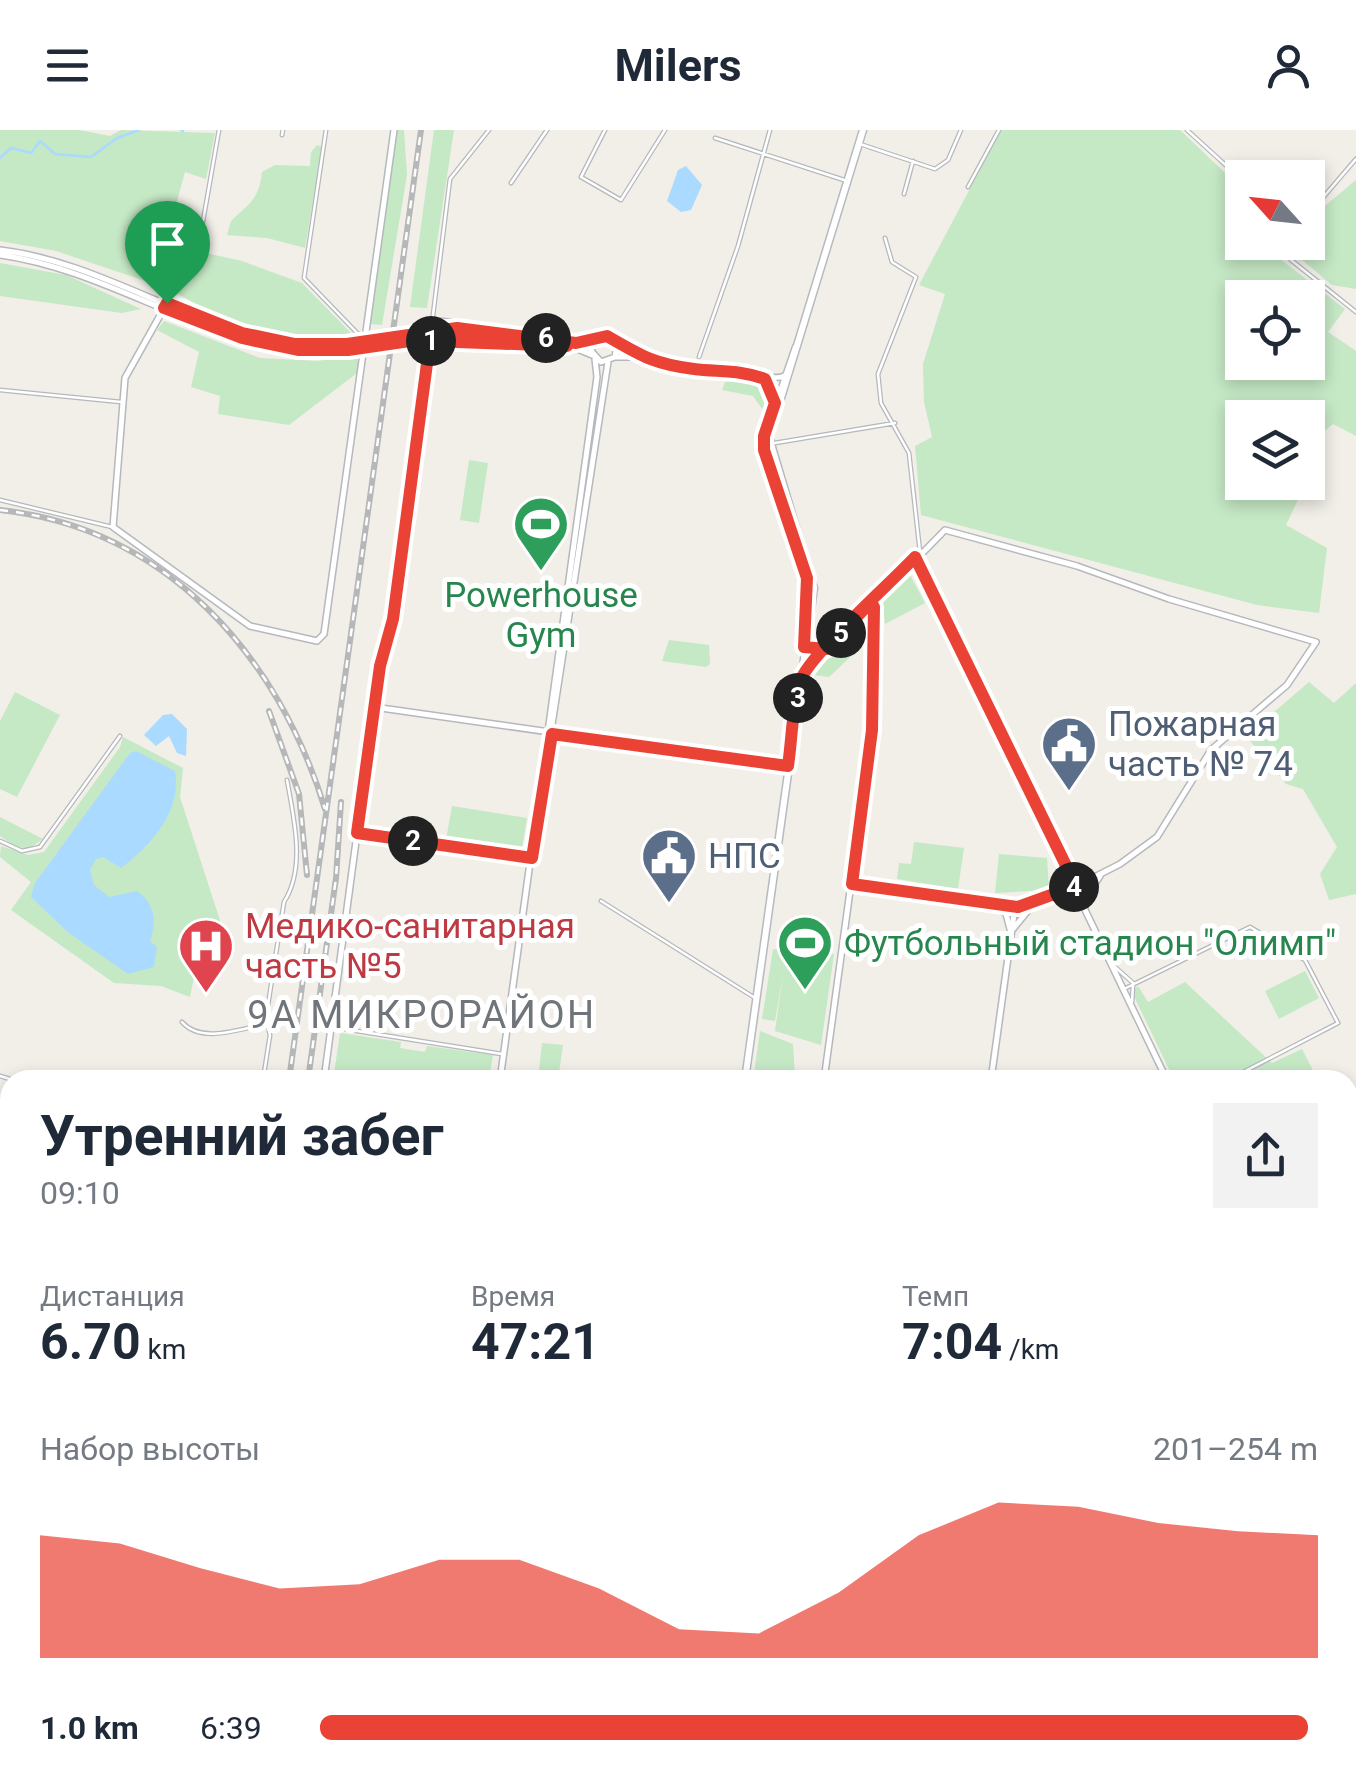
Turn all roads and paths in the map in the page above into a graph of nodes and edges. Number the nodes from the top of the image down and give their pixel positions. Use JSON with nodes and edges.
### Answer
{"nodes":[{"id":1,"x":220,"y":130,"type":"edge"},
{"id":2,"x":326,"y":130,"type":"edge"},
{"id":3,"x":394,"y":130,"type":"edge"},
{"id":4,"x":489,"y":130,"type":"edge"},
{"id":5,"x":548,"y":130,"type":"edge"},
{"id":6,"x":606,"y":130,"type":"edge"},
{"id":7,"x":664,"y":130,"type":"edge"},
{"id":8,"x":770,"y":130,"type":"edge"},
{"id":9,"x":863,"y":130,"type":"edge"},
{"id":10,"x":960,"y":130,"type":"edge"},
{"id":11,"x":999,"y":130,"type":"edge"},
{"id":12,"x":1187,"y":130,"type":"edge"},
{"id":13,"x":715,"y":138,"type":"dead end"},
{"id":14,"x":859,"y":144,"type":"junction"},
{"id":15,"x":763,"y":154,"type":"junction"},
{"id":16,"x":1356,"y":159,"type":"edge"},
{"id":17,"x":913,"y":160,"type":"junction"},
{"id":18,"x":1225,"y":165,"type":"edge"},
{"id":19,"x":848,"y":182,"type":"junction"},
{"id":20,"x":511,"y":183,"type":"dead end"},
{"id":21,"x":968,"y":186,"type":"dead end"},
{"id":22,"x":904,"y":194,"type":"dead end"},
{"id":23,"x":1325,"y":195,"type":"edge"},
{"id":24,"x":885,"y":238,"type":"dead end"},
{"id":25,"x":0,"y":253,"type":"edge"},
{"id":26,"x":1291,"y":260,"type":"edge"},
{"id":27,"x":166,"y":306,"type":"junction"},
{"id":28,"x":1356,"y":312,"type":"edge"},
{"id":29,"x":432,"y":319,"type":"junction"},
{"id":30,"x":597,"y":338,"type":"junction"},
{"id":31,"x":363,"y":339,"type":"junction"},
{"id":32,"x":800,"y":339,"type":"junction"},
{"id":33,"x":430,"y":341,"type":"junction"},
{"id":34,"x":567,"y":344,"type":"junction"},
{"id":35,"x":617,"y":345,"type":"junction"},
{"id":36,"x":594,"y":357,"type":"junction"},
{"id":37,"x":615,"y":357,"type":"junction"},
{"id":38,"x":641,"y":357,"type":"junction"},
{"id":39,"x":699,"y":357,"type":"dead end"},
{"id":40,"x":608,"y":362,"type":"junction"},
{"id":41,"x":784,"y":376,"type":"junction"},
{"id":42,"x":765,"y":379,"type":"junction"},
{"id":43,"x":0,"y":390,"type":"edge"},
{"id":44,"x":123,"y":402,"type":"junction"},
{"id":45,"x":775,"y":403,"type":"junction"},
{"id":46,"x":894,"y":423,"type":"junction"},
{"id":47,"x":768,"y":444,"type":"junction"},
{"id":48,"x":0,"y":500,"type":"edge"},
{"id":49,"x":113,"y":527,"type":"junction"},
{"id":50,"x":918,"y":554,"type":"junction"},
{"id":51,"x":871,"y":602,"type":"junction"},
{"id":52,"x":804,"y":647,"type":"junction"},
{"id":53,"x":817,"y":649,"type":"junction"},
{"id":54,"x":826,"y":649,"type":"junction"},
{"id":55,"x":818,"y":658,"type":"junction"},
{"id":56,"x":800,"y":678,"type":"junction"},
{"id":57,"x":374,"y":708,"type":"junction"},
{"id":58,"x":548,"y":733,"type":"junction"},
{"id":59,"x":120,"y":736,"type":"dead end"},
{"id":60,"x":788,"y":766,"type":"junction"},
{"id":61,"x":287,"y":780,"type":"dead end"},
{"id":62,"x":357,"y":833,"type":"junction"},
{"id":63,"x":0,"y":840,"type":"edge"},
{"id":64,"x":532,"y":858,"type":"junction"},
{"id":65,"x":1101,"y":874,"type":"junction"},
{"id":66,"x":852,"y":884,"type":"junction"},
{"id":67,"x":1076,"y":886,"type":"junction"},
{"id":68,"x":1051,"y":897,"type":"junction"},
{"id":69,"x":601,"y":901,"type":"dead end"},
{"id":70,"x":1035,"y":903,"type":"junction"},
{"id":71,"x":994,"y":904,"type":"junction"},
{"id":72,"x":1086,"y":906,"type":"junction"},
{"id":73,"x":1015,"y":907,"type":"junction"},
{"id":74,"x":1010,"y":936,"type":"junction"},
{"id":75,"x":1113,"y":965,"type":"junction"},
{"id":76,"x":1134,"y":984,"type":"junction"},
{"id":77,"x":1124,"y":989,"type":"junction"},
{"id":78,"x":756,"y":999,"type":"junction"},
{"id":79,"x":1133,"y":1007,"type":"junction"},
{"id":80,"x":182,"y":1022,"type":"dead end"},
{"id":81,"x":265,"y":1024,"type":"junction"},
{"id":82,"x":331,"y":1027,"type":"junction"},
{"id":83,"x":504,"y":1054,"type":"junction"},
{"id":84,"x":265,"y":1070,"type":"edge"},
{"id":85,"x":325,"y":1070,"type":"edge"},
{"id":86,"x":502,"y":1070,"type":"edge"},
{"id":87,"x":746,"y":1070,"type":"edge"},
{"id":88,"x":825,"y":1070,"type":"edge"},
{"id":89,"x":992,"y":1070,"type":"edge"},
{"id":90,"x":1162,"y":1070,"type":"edge"},
{"id":91,"x":1248,"y":1070,"type":"edge"}],
"edges":[{"from":1,"to":27,"type":"street"},
{"from":2,"to":31,"type":"street"},
{"from":3,"to":31,"type":"street"},
{"from":4,"to":29,"type":"street"},
{"from":5,"to":20,"type":"street"},
{"from":6,"to":7,"type":"street"},
{"from":8,"to":15,"type":"street"},
{"from":9,"to":14,"type":"main road"},
{"from":10,"to":17,"type":"street"},
{"from":11,"to":21,"type":"street"},
{"from":12,"to":18,"type":"street"},
{"from":13,"to":15,"type":"street"},
{"from":14,"to":17,"type":"street"},
{"from":14,"to":19,"type":"main road"},
{"from":15,"to":19,"type":"street"},
{"from":15,"to":39,"type":"street"},
{"from":16,"to":23,"type":"street"},
{"from":17,"to":22,"type":"street"},
{"from":19,"to":32,"type":"main road"},
{"from":24,"to":46,"type":"street"},
{"from":25,"to":27,"type":"street"},
{"from":26,"to":28,"type":"street"},
{"from":27,"to":34,"type":"street","bridge":true},
{"from":27,"to":44,"type":"street"},
{"from":29,"to":33,"type":"street"},
{"from":29,"to":34,"type":"street"},
{"from":30,"to":34,"type":"street"},
{"from":30,"to":35,"type":"street"},
{"from":30,"to":36,"type":"street"},
{"from":31,"to":49,"type":"street"},
{"from":32,"to":41,"type":"main road"},
{"from":32,"to":47,"type":"main road"},
{"from":33,"to":34,"type":"street"},
{"from":33,"to":57,"type":"street"},
{"from":34,"to":36,"type":"street"},
{"from":35,"to":37,"type":"street"},
{"from":35,"to":38,"type":"street"},
{"from":36,"to":40,"type":"street"},
{"from":36,"to":58,"type":"street"},
{"from":37,"to":38,"type":"street"},
{"from":37,"to":40,"type":"street"},
{"from":38,"to":42,"type":"street"},
{"from":40,"to":58,"type":"street"},
{"from":41,"to":42,"type":"street"},
{"from":41,"to":45,"type":"main road"},
{"from":42,"to":45,"type":"street"},
{"from":43,"to":44,"type":"street"},
{"from":44,"to":49,"type":"street"},
{"from":45,"to":52,"type":"main road"},
{"from":46,"to":47,"type":"street"},
{"from":46,"to":50,"type":"street"},
{"from":47,"to":52,"type":"main road"},
{"from":48,"to":49,"type":"street"},
{"from":50,"to":51,"type":"street"},
{"from":50,"to":65,"type":"street"},
{"from":50,"to":67,"type":"street"},
{"from":51,"to":54,"type":"street"},
{"from":51,"to":66,"type":"street"},
{"from":52,"to":53,"type":"street"},
{"from":52,"to":56,"type":"main road"},
{"from":53,"to":54,"type":"street"},
{"from":53,"to":55,"type":"street"},
{"from":54,"to":55,"type":"street"},
{"from":55,"to":56,"type":"street"},
{"from":56,"to":60,"type":"main road"},
{"from":57,"to":58,"type":"street"},
{"from":57,"to":62,"type":"street"},
{"from":58,"to":60,"type":"street"},
{"from":58,"to":64,"type":"street"},
{"from":59,"to":63,"type":"street"},
{"from":60,"to":78,"type":"main road"},
{"from":61,"to":81,"type":"street"},
{"from":62,"to":64,"type":"street"},
{"from":62,"to":82,"type":"street"},
{"from":64,"to":83,"type":"street"},
{"from":65,"to":67,"type":"street"},
{"from":65,"to":72,"type":"street"},
{"from":66,"to":71,"type":"street"},
{"from":66,"to":88,"type":"street"},
{"from":67,"to":68,"type":"street"},
{"from":67,"to":72,"type":"street"},
{"from":68,"to":70,"type":"street"},
{"from":68,"to":72,"type":"street"},
{"from":69,"to":78,"type":"street"},
{"from":70,"to":73,"type":"street"},
{"from":70,"to":74,"type":"street"},
{"from":71,"to":73,"type":"street"},
{"from":71,"to":74,"type":"street"},
{"from":72,"to":75,"type":"street"},
{"from":73,"to":74,"type":"street"},
{"from":74,"to":89,"type":"street"},
{"from":75,"to":76,"type":"street"},
{"from":75,"to":77,"type":"street"},
{"from":76,"to":77,"type":"street"},
{"from":76,"to":79,"type":"street"},
{"from":76,"to":91,"type":"street"},
{"from":77,"to":79,"type":"street"},
{"from":78,"to":87,"type":"main road"},
{"from":79,"to":90,"type":"street"},
{"from":80,"to":81,"type":"street"},
{"from":81,"to":84,"type":"street"},
{"from":82,"to":83,"type":"street"},
{"from":82,"to":85,"type":"street"},
{"from":83,"to":86,"type":"street"}]}
